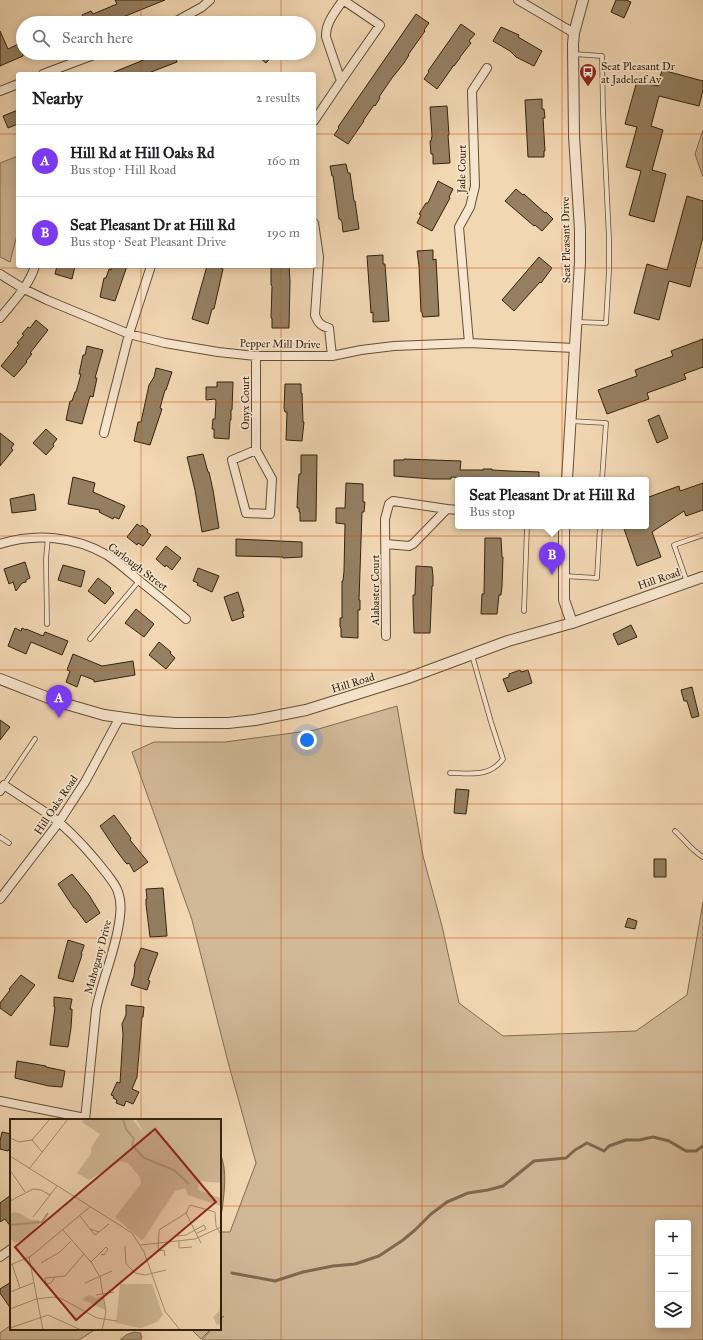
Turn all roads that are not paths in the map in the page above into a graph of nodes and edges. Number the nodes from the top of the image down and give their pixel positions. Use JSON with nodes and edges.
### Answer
{"nodes":[{"id":1,"x":210,"y":0,"type":"edge"},
{"id":2,"x":518,"y":0,"type":"edge"},
{"id":3,"x":583,"y":0,"type":"edge"},
{"id":4,"x":186,"y":16,"type":"edge"},
{"id":5,"x":574,"y":33,"type":"junction"},
{"id":6,"x":573,"y":54,"type":"junction"},
{"id":7,"x":80,"y":60,"type":"edge"},
{"id":8,"x":487,"y":68,"type":"dead end"},
{"id":9,"x":48,"y":72,"type":"edge"},
{"id":10,"x":340,"y":81,"type":"junction"},
{"id":11,"x":16,"y":85,"type":"edge"},
{"id":12,"x":0,"y":91,"type":"edge"},
{"id":13,"x":316,"y":118,"type":"edge"},
{"id":14,"x":316,"y":237,"type":"edge"},
{"id":15,"x":34,"y":268,"type":"edge"},
{"id":16,"x":150,"y":268,"type":"edge"},
{"id":17,"x":0,"y":274,"type":"edge"},
{"id":18,"x":24,"y":289,"type":"junction"},
{"id":19,"x":0,"y":318,"type":"edge"},
{"id":20,"x":577,"y":322,"type":"junction"},
{"id":21,"x":129,"y":334,"type":"junction"},
{"id":22,"x":469,"y":343,"type":"junction"},
{"id":23,"x":574,"y":348,"type":"junction"},
{"id":24,"x":256,"y":356,"type":"junction"},
{"id":25,"x":332,"y":356,"type":"junction"},
{"id":26,"x":570,"y":421,"type":"junction"},
{"id":27,"x":104,"y":433,"type":"dead end"},
{"id":28,"x":256,"y":450,"type":"junction"},
{"id":29,"x":566,"y":477,"type":"edge"},
{"id":30,"x":602,"y":477,"type":"edge"},
{"id":31,"x":448,"y":509,"type":"junction"},
{"id":32,"x":455,"y":510,"type":"edge"},
{"id":33,"x":527,"y":529,"type":"edge"},
{"id":34,"x":564,"y":529,"type":"edge"},
{"id":35,"x":600,"y":529,"type":"edge"},
{"id":36,"x":703,"y":535,"type":"edge"},
{"id":37,"x":48,"y":537,"type":"junction"},
{"id":38,"x":0,"y":544,"type":"edge"},
{"id":39,"x":386,"y":544,"type":"junction"},
{"id":40,"x":564,"y":576,"type":"junction"},
{"id":41,"x":703,"y":576,"type":"edge"},
{"id":42,"x":139,"y":580,"type":"junction"},
{"id":43,"x":687,"y":582,"type":"junction"},
{"id":44,"x":524,"y":611,"type":"dead end"},
{"id":45,"x":186,"y":619,"type":"dead end"},
{"id":46,"x":572,"y":623,"type":"junction"},
{"id":47,"x":47,"y":624,"type":"dead end"},
{"id":48,"x":386,"y":636,"type":"dead end"},
{"id":49,"x":90,"y":639,"type":"dead end"},
{"id":50,"x":472,"y":655,"type":"junction"},
{"id":51,"x":0,"y":679,"type":"edge"},
{"id":52,"x":120,"y":717,"type":"junction"},
{"id":53,"x":35,"y":739,"type":"dead end"},
{"id":54,"x":450,"y":773,"type":"dead end"},
{"id":55,"x":2,"y":788,"type":"edge"},
{"id":56,"x":59,"y":822,"type":"junction"},
{"id":57,"x":675,"y":831,"type":"dead end"},
{"id":58,"x":0,"y":837,"type":"edge"},
{"id":59,"x":10,"y":843,"type":"dead end"},
{"id":60,"x":703,"y":857,"type":"edge"},
{"id":61,"x":0,"y":899,"type":"edge"},
{"id":62,"x":0,"y":1101,"type":"edge"},
{"id":63,"x":85,"y":1119,"type":"edge"},
{"id":64,"x":10,"y":1250,"type":"edge"},
{"id":65,"x":0,"y":1257,"type":"edge"}],
"edges":[{"from":1,"to":4,"type":"street"},
{"from":2,"to":5,"type":"street"},
{"from":3,"to":5,"type":"street","name":"Seat Pleasant Drive"},
{"from":5,"to":6,"type":"street","name":"Seat Pleasant Drive"},
{"from":6,"to":20,"type":"street","name":"Seat Pleasant Drive"},
{"from":6,"to":20,"type":"lane"},
{"from":7,"to":9,"type":"street"},
{"from":8,"to":22,"type":"street","name":"Jade Court"},
{"from":10,"to":10,"type":"street"},
{"from":10,"to":13,"type":"street"},
{"from":11,"to":12,"type":"street"},
{"from":14,"to":25,"type":"street"},
{"from":15,"to":18,"type":"street"},
{"from":16,"to":21,"type":"street"},
{"from":17,"to":18,"type":"street","name":"Pepper Mill Drive"},
{"from":18,"to":19,"type":"street"},
{"from":18,"to":21,"type":"street","name":"Pepper Mill Drive"},
{"from":20,"to":23,"type":"street","name":"Seat Pleasant Drive"},
{"from":21,"to":24,"type":"street","name":"Pepper Mill Drive"},
{"from":21,"to":27,"type":"street"},
{"from":22,"to":23,"type":"street","name":"Pepper Mill Drive"},
{"from":22,"to":25,"type":"street","name":"Pepper Mill Drive"},
{"from":23,"to":26,"type":"street","name":"Seat Pleasant Drive"},
{"from":24,"to":25,"type":"street","name":"Pepper Mill Drive"},
{"from":24,"to":28,"type":"street","name":"Onyx Court"},
{"from":26,"to":29,"type":"street","name":"Seat Pleasant Drive"},
{"from":26,"to":30,"type":"lane"},
{"from":28,"to":28,"type":"street","name":"Onyx Court"},
{"from":31,"to":32,"type":"street","name":"Alabaster Court"},
{"from":31,"to":39,"type":"street","name":"Alabaster Court"},
{"from":31,"to":39,"type":"street","name":"Alabaster Court"},
{"from":33,"to":44,"type":"lane"},
{"from":34,"to":40,"type":"street"},
{"from":35,"to":40,"type":"lane"},
{"from":36,"to":43,"type":"lane"},
{"from":37,"to":38,"type":"street","name":"Carlough Street"},
{"from":37,"to":42,"type":"street","name":"Carlough Street"},
{"from":37,"to":47,"type":"lane"},
{"from":39,"to":48,"type":"street","name":"Alabaster Court"},
{"from":40,"to":46,"type":"street"},
{"from":41,"to":43,"type":"street","name":"Hill Road"},
{"from":42,"to":45,"type":"street","name":"Carlough Street"},
{"from":42,"to":49,"type":"lane"},
{"from":43,"to":46,"type":"street","name":"Hill Road"},
{"from":46,"to":50,"type":"street","name":"Hill Road"},
{"from":50,"to":52,"type":"street","name":"Hill Road"},
{"from":50,"to":54,"type":"lane"},
{"from":51,"to":52,"type":"street","name":"Hill Road"},
{"from":52,"to":56,"type":"street","name":"Hill Oaks Road"},
{"from":53,"to":55,"type":"lane"},
{"from":55,"to":56,"type":"street","name":"Mahogany Drive"},
{"from":56,"to":61,"type":"street","name":"Hill Oaks Road"},
{"from":56,"to":63,"type":"street","name":"Mahogany Drive"},
{"from":57,"to":60,"type":"lane"},
{"from":58,"to":59,"type":"lane"},
{"from":62,"to":63,"type":"street"},
{"from":64,"to":65,"type":"street"}]}
